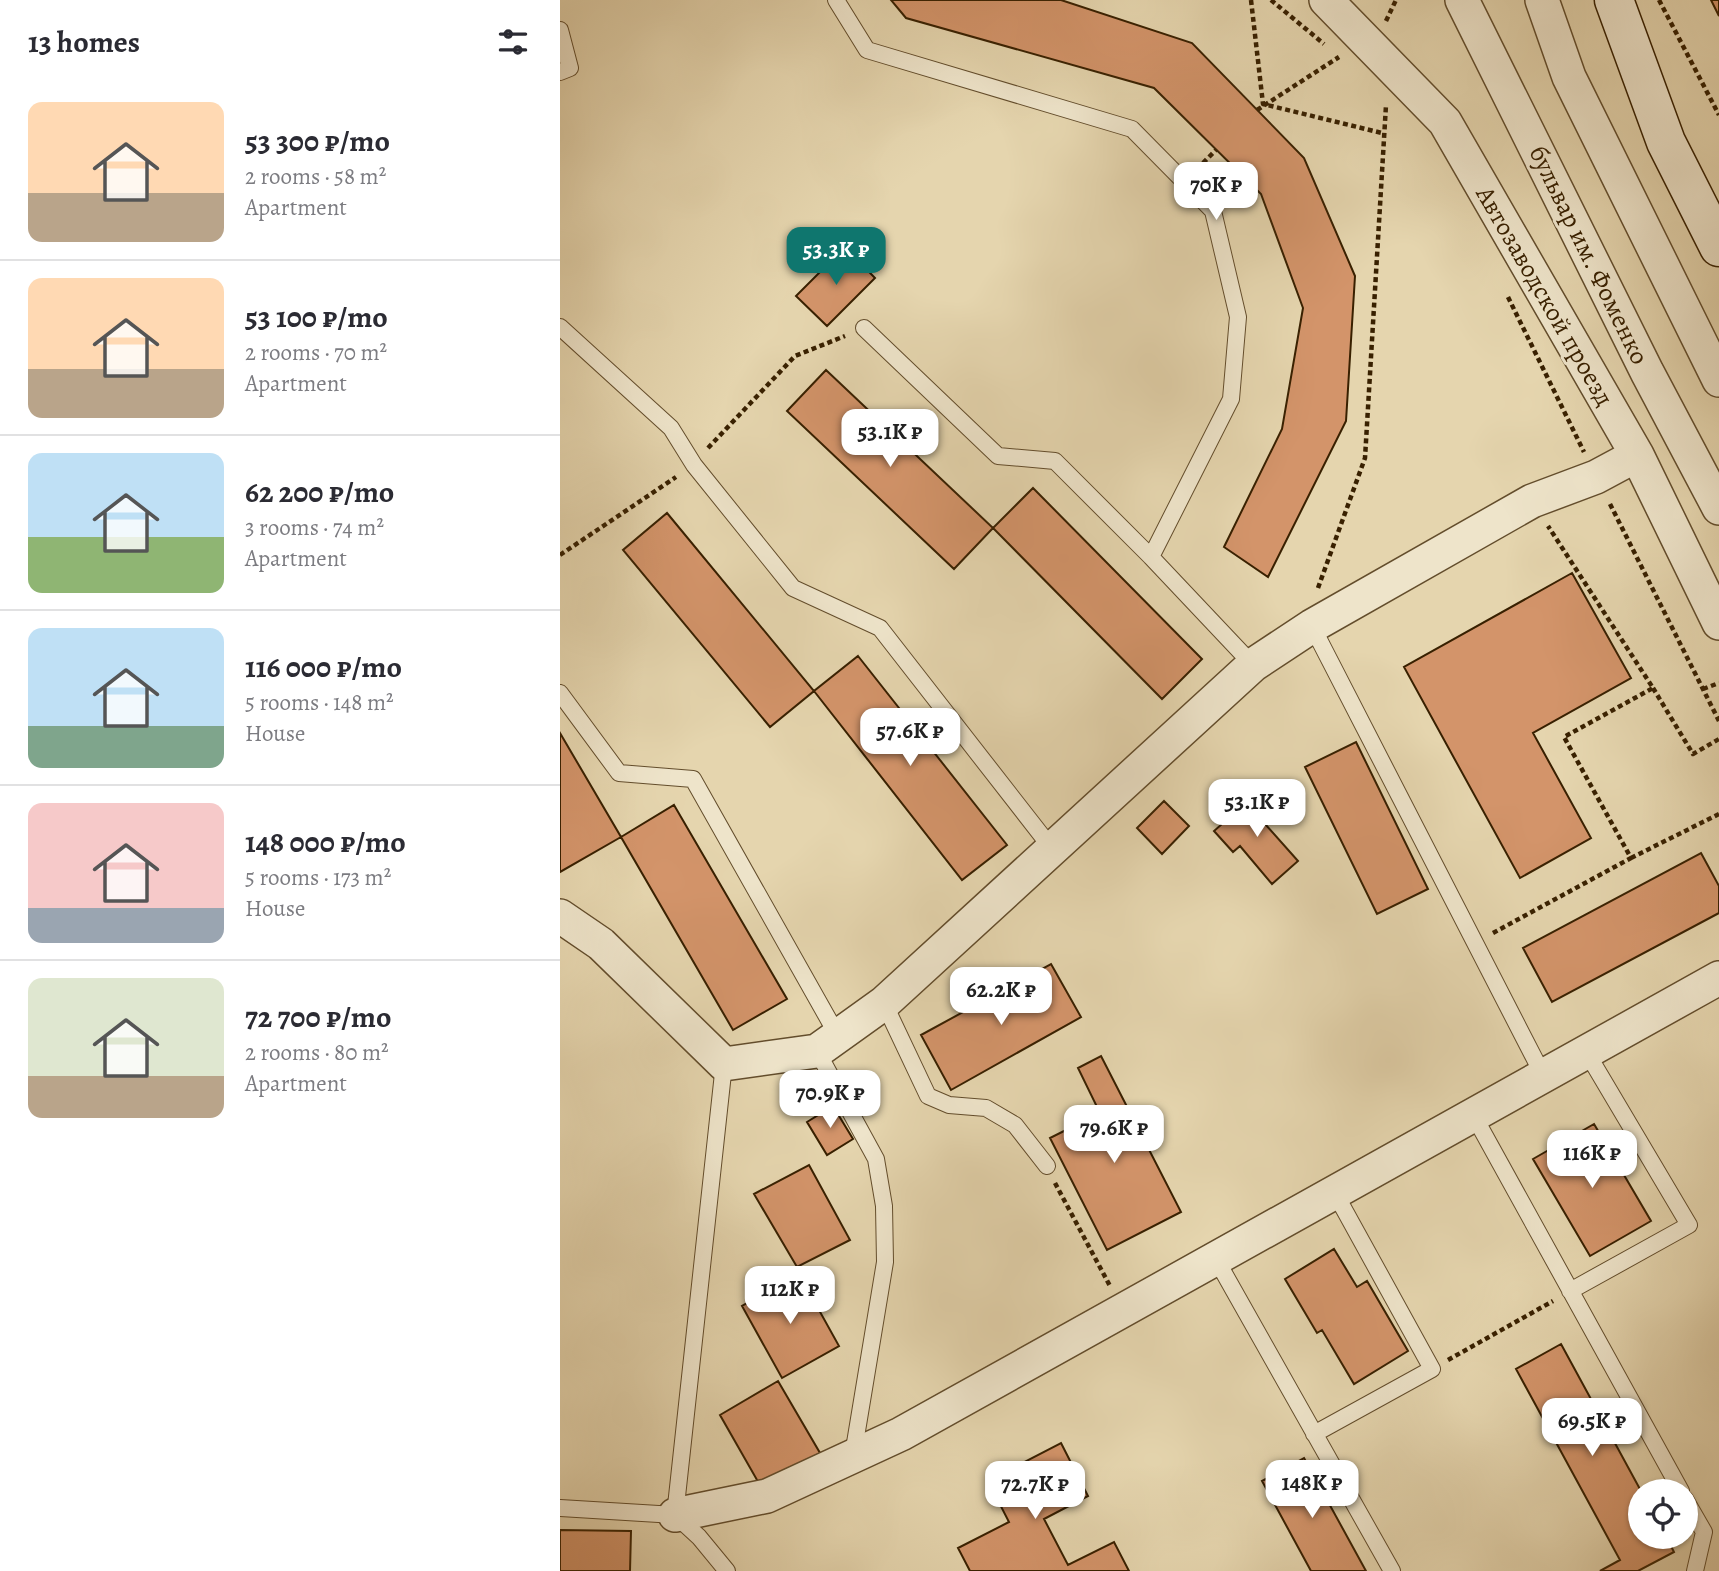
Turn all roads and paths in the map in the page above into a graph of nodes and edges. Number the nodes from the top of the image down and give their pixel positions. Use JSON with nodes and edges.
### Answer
{"nodes":[{"id":1,"x":836,"y":0,"type":"edge"},
{"id":2,"x":1251,"y":0,"type":"edge"},
{"id":3,"x":1271,"y":0,"type":"edge"},
{"id":4,"x":1326,"y":0,"type":"edge"},
{"id":5,"x":1396,"y":0,"type":"edge"},
{"id":6,"x":1462,"y":0,"type":"edge"},
{"id":7,"x":1542,"y":0,"type":"edge"},
{"id":8,"x":1615,"y":0,"type":"edge"},
{"id":9,"x":1659,"y":0,"type":"edge"},
{"id":10,"x":560,"y":30,"type":"edge"},
{"id":11,"x":1361,"y":56,"type":"junction"},
{"id":12,"x":1339,"y":57,"type":"junction"},
{"id":13,"x":560,"y":72,"type":"edge"},
{"id":14,"x":1263,"y":104,"type":"junction"},
{"id":15,"x":1395,"y":105,"type":"dead end"},
{"id":16,"x":1257,"y":110,"type":"dead end"},
{"id":17,"x":1719,"y":115,"type":"edge"},
{"id":18,"x":1382,"y":132,"type":"junction"},
{"id":19,"x":1719,"y":247,"type":"edge"},
{"id":20,"x":1504,"y":289,"type":"dead end"},
{"id":21,"x":560,"y":327,"type":"edge"},
{"id":22,"x":869,"y":332,"type":"joint"},
{"id":23,"x":1719,"y":380,"type":"edge"},
{"id":24,"x":1637,"y":455,"type":"junction"},
{"id":25,"x":694,"y":465,"type":"junction"},
{"id":26,"x":1596,"y":477,"type":"junction"},
{"id":27,"x":1532,"y":501,"type":"junction"},
{"id":28,"x":1719,"y":508,"type":"edge"},
{"id":29,"x":560,"y":555,"type":"edge"},
{"id":30,"x":1151,"y":557,"type":"junction"},
{"id":31,"x":1316,"y":593,"type":"dead end"},
{"id":32,"x":1719,"y":623,"type":"edge"},
{"id":33,"x":1312,"y":626,"type":"junction"},
{"id":34,"x":1253,"y":665,"type":"junction"},
{"id":35,"x":1719,"y":683,"type":"edge"},
{"id":36,"x":1653,"y":688,"type":"junction"},
{"id":37,"x":1703,"y":690,"type":"junction"},
{"id":38,"x":560,"y":693,"type":"edge"},
{"id":39,"x":1719,"y":722,"type":"edge"},
{"id":40,"x":1719,"y":738,"type":"edge"},
{"id":41,"x":1719,"y":814,"type":"edge"},
{"id":42,"x":1053,"y":850,"type":"junction"},
{"id":43,"x":1631,"y":858,"type":"junction"},
{"id":44,"x":560,"y":916,"type":"edge"},
{"id":45,"x":1477,"y":942,"type":"junction"},
{"id":46,"x":1719,"y":978,"type":"edge"},
{"id":47,"x":884,"y":1003,"type":"junction"},
{"id":48,"x":828,"y":1045,"type":"junction"},
{"id":49,"x":1587,"y":1053,"type":"junction"},
{"id":50,"x":724,"y":1064,"type":"junction"},
{"id":51,"x":1544,"y":1077,"type":"junction"},
{"id":52,"x":1474,"y":1116,"type":"junction"},
{"id":53,"x":1047,"y":1166,"type":"joint"},
{"id":54,"x":1335,"y":1193,"type":"junction"},
{"id":55,"x":1216,"y":1259,"type":"junction"},
{"id":56,"x":1570,"y":1291,"type":"junction"},
{"id":57,"x":1115,"y":1295,"type":"dead end"},
{"id":58,"x":1432,"y":1369,"type":"junction"},
{"id":59,"x":1314,"y":1434,"type":"junction"},
{"id":60,"x":853,"y":1455,"type":"junction"},
{"id":61,"x":1674,"y":1479,"type":"edge"},
{"id":62,"x":560,"y":1508,"type":"edge"},
{"id":63,"x":675,"y":1515,"type":"junction"},
{"id":64,"x":1698,"y":1522,"type":"edge"},
{"id":65,"x":727,"y":1571,"type":"edge"},
{"id":66,"x":1392,"y":1571,"type":"edge"},
{"id":67,"x":1695,"y":1571,"type":"edge"}],
"edges":[{"from":1,"to":30,"type":"lane"},
{"from":2,"to":14,"type":"path"},
{"from":3,"to":12,"type":"path"},
{"from":4,"to":11,"type":"street","name":"Автозаводской проезд"},
{"from":5,"to":11,"type":"path"},
{"from":6,"to":28,"type":"street","name":"бульвар им. Фоменко"},
{"from":7,"to":23,"type":"street"},
{"from":8,"to":19,"type":"street"},
{"from":9,"to":17,"type":"path"},
{"from":10,"to":13,"type":"lane"},
{"from":11,"to":12,"type":"path"},
{"from":11,"to":24,"type":"street","name":"Автозаводской проезд"},
{"from":12,"to":14,"type":"path"},
{"from":14,"to":16,"type":"path"},
{"from":14,"to":18,"type":"path"},
{"from":15,"to":18,"type":"path"},
{"from":18,"to":31,"type":"path"},
{"from":20,"to":26,"type":"path"},
{"from":21,"to":25,"type":"lane"},
{"from":22,"to":25,"type":"path"},
{"from":22,"to":30,"type":"lane"},
{"from":24,"to":26,"type":"street"},
{"from":24,"to":32,"type":"street","name":"Автозаводской проезд"},
{"from":25,"to":29,"type":"path"},
{"from":25,"to":42,"type":"lane"},
{"from":26,"to":27,"type":"street"},
{"from":26,"to":37,"type":"path"},
{"from":27,"to":33,"type":"street"},
{"from":27,"to":36,"type":"path"},
{"from":30,"to":34,"type":"lane"},
{"from":33,"to":34,"type":"street"},
{"from":33,"to":45,"type":"lane"},
{"from":34,"to":42,"type":"street"},
{"from":35,"to":37,"type":"path"},
{"from":36,"to":40,"type":"path"},
{"from":36,"to":43,"type":"path"},
{"from":37,"to":39,"type":"path"},
{"from":38,"to":48,"type":"lane"},
{"from":41,"to":43,"type":"path"},
{"from":42,"to":47,"type":"street"},
{"from":43,"to":45,"type":"path"},
{"from":44,"to":50,"type":"street"},
{"from":45,"to":51,"type":"lane"},
{"from":46,"to":49,"type":"street"},
{"from":47,"to":48,"type":"street"},
{"from":47,"to":53,"type":"lane"},
{"from":48,"to":50,"type":"street"},
{"from":48,"to":60,"type":"lane"},
{"from":49,"to":51,"type":"street"},
{"from":49,"to":56,"type":"lane"},
{"from":50,"to":63,"type":"lane"},
{"from":51,"to":52,"type":"street"},
{"from":52,"to":54,"type":"street"},
{"from":52,"to":56,"type":"lane"},
{"from":53,"to":57,"type":"path"},
{"from":54,"to":55,"type":"street"},
{"from":54,"to":58,"type":"lane"},
{"from":55,"to":59,"type":"lane"},
{"from":55,"to":60,"type":"street"},
{"from":56,"to":58,"type":"path"},
{"from":56,"to":61,"type":"lane"},
{"from":58,"to":59,"type":"lane"},
{"from":59,"to":66,"type":"lane"},
{"from":60,"to":63,"type":"street"},
{"from":62,"to":63,"type":"lane"},
{"from":63,"to":65,"type":"lane"},
{"from":64,"to":67,"type":"lane"}]}
